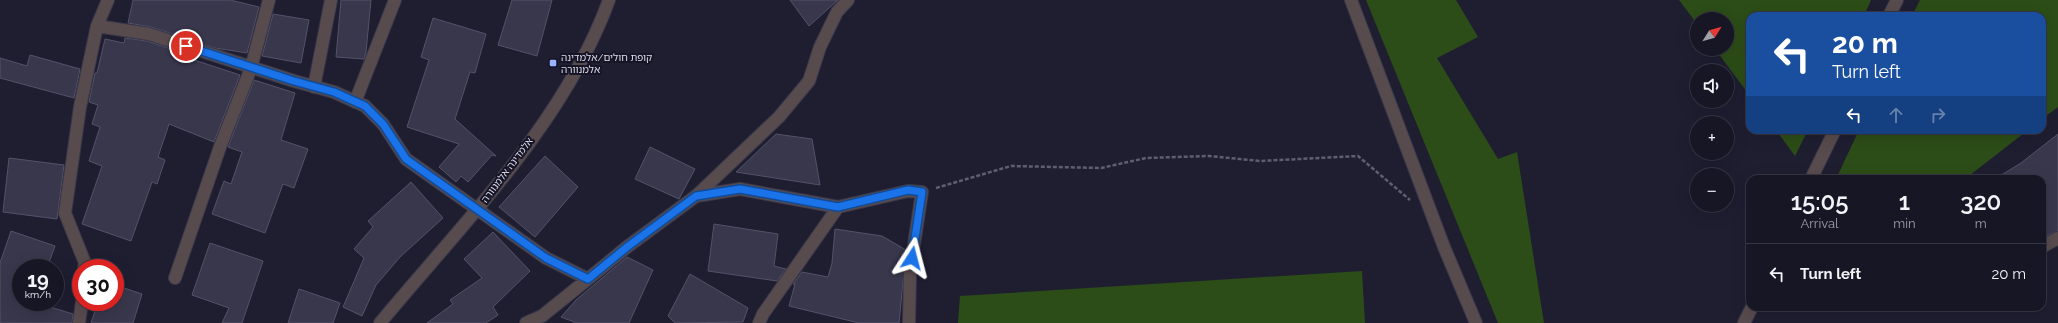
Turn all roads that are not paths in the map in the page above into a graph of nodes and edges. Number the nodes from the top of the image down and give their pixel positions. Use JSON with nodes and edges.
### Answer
{"nodes":[{"id":1,"x":108,"y":0,"type":"edge"},
{"id":2,"x":268,"y":0,"type":"edge"},
{"id":3,"x":331,"y":0,"type":"edge"},
{"id":4,"x":395,"y":0,"type":"edge"},
{"id":5,"x":609,"y":0,"type":"edge"},
{"id":6,"x":848,"y":0,"type":"edge"},
{"id":7,"x":1351,"y":0,"type":"edge"},
{"id":8,"x":1897,"y":0,"type":"edge"},
{"id":9,"x":1891,"y":12,"type":"edge"},
{"id":10,"x":97,"y":26,"type":"junction"},
{"id":11,"x":251,"y":68,"type":"junction"},
{"id":12,"x":314,"y":87,"type":"junction"},
{"id":13,"x":355,"y":102,"type":"junction"},
{"id":14,"x":1833,"y":134,"type":"edge"},
{"id":15,"x":1814,"y":175,"type":"edge"},
{"id":16,"x":696,"y":196,"type":"junction"},
{"id":17,"x":838,"y":207,"type":"junction"},
{"id":18,"x":476,"y":209,"type":"junction"},
{"id":19,"x":2058,"y":238,"type":"edge"},
{"id":20,"x":2046,"y":245,"type":"edge"},
{"id":21,"x":84,"y":259,"type":"edge"},
{"id":22,"x":175,"y":278,"type":"dead end"},
{"id":23,"x":588,"y":279,"type":"junction"},
{"id":24,"x":81,"y":311,"type":"edge"},
{"id":25,"x":1750,"y":311,"type":"edge"},
{"id":26,"x":536,"y":322,"type":"edge"},
{"id":27,"x":79,"y":323,"type":"edge"},
{"id":28,"x":380,"y":323,"type":"edge"},
{"id":29,"x":759,"y":323,"type":"edge"},
{"id":30,"x":909,"y":323,"type":"edge"},
{"id":31,"x":1476,"y":323,"type":"edge"},
{"id":32,"x":1744,"y":323,"type":"edge"}],
"edges":[{"from":1,"to":10,"type":"street"},
{"from":2,"to":11,"type":"street"},
{"from":3,"to":12,"type":"street"},
{"from":4,"to":13,"type":"street"},
{"from":5,"to":18,"type":"street","name":"אלמדינה אלמנוורה"},
{"from":6,"to":16,"type":"street"},
{"from":7,"to":31,"type":"street"},
{"from":8,"to":9,"type":"street"},
{"from":10,"to":11,"type":"street"},
{"from":10,"to":21,"type":"street"},
{"from":11,"to":12,"type":"street"},
{"from":11,"to":22,"type":"street"},
{"from":12,"to":13,"type":"street"},
{"from":13,"to":18,"type":"street"},
{"from":14,"to":15,"type":"street"},
{"from":16,"to":17,"type":"street"},
{"from":16,"to":23,"type":"street"},
{"from":17,"to":29,"type":"street"},
{"from":17,"to":30,"type":"street"},
{"from":18,"to":23,"type":"street"},
{"from":18,"to":28,"type":"street","name":"אלמדינה אלמנוורה"},
{"from":19,"to":20,"type":"street"},
{"from":23,"to":26,"type":"street"},
{"from":24,"to":27,"type":"street"},
{"from":25,"to":32,"type":"street"}]}
